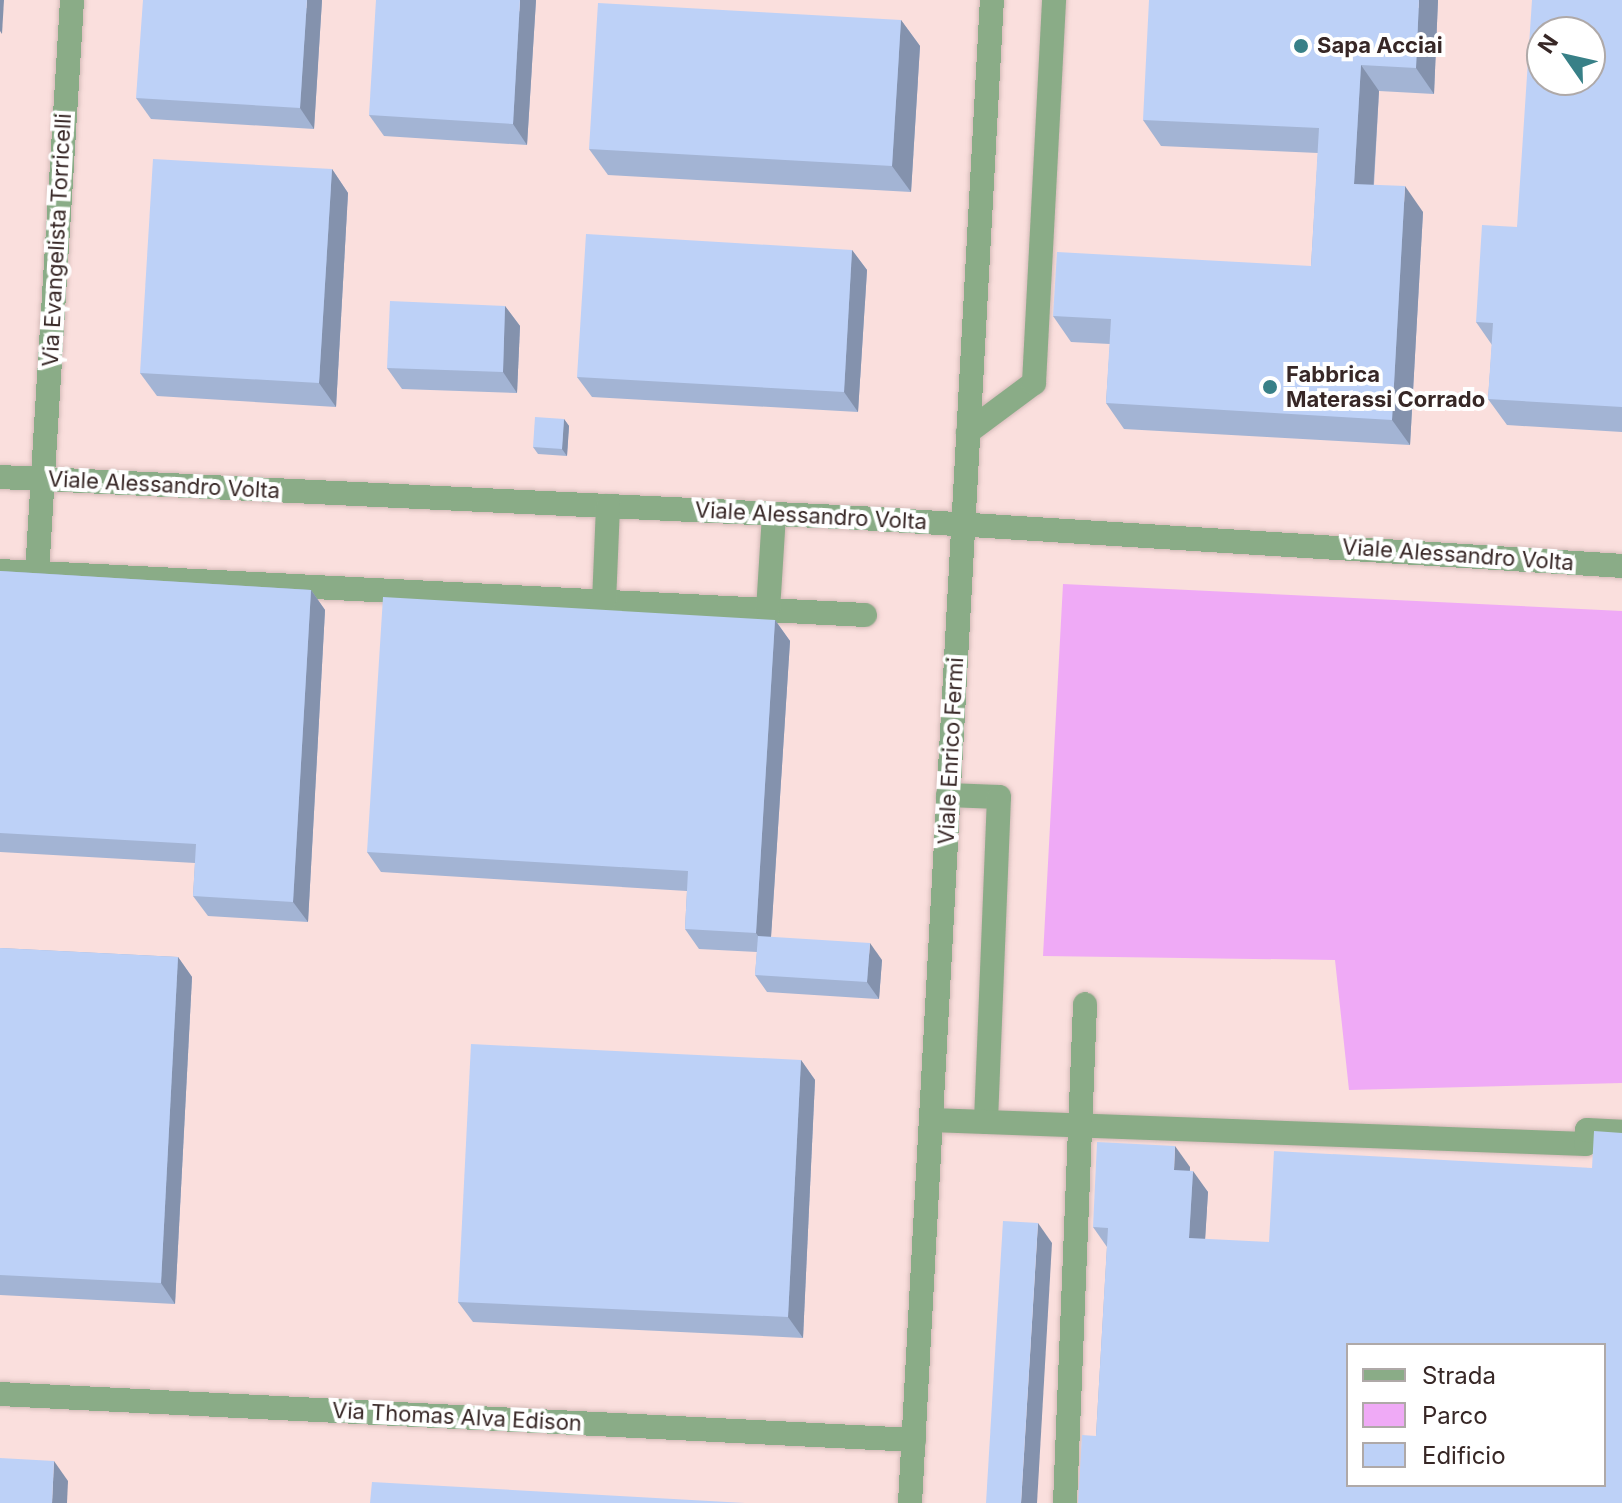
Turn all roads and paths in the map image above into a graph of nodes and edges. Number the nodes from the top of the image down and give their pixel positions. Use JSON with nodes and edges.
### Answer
{"nodes":[{"id":1,"x":72,"y":0,"type":"edge"},
{"id":2,"x":992,"y":0,"type":"edge"},
{"id":3,"x":1054,"y":0,"type":"edge"},
{"id":4,"x":968,"y":432,"type":"junction"},
{"id":5,"x":0,"y":477,"type":"edge"},
{"id":6,"x":43,"y":480,"type":"junction"},
{"id":7,"x":608,"y":506,"type":"junction"},
{"id":8,"x":774,"y":514,"type":"junction"},
{"id":9,"x":962,"y":524,"type":"junction"},
{"id":10,"x":1622,"y":566,"type":"edge"},
{"id":11,"x":0,"y":571,"type":"edge"},
{"id":12,"x":37,"y":573,"type":"junction"},
{"id":13,"x":604,"y":602,"type":"junction"},
{"id":14,"x":768,"y":610,"type":"junction"},
{"id":15,"x":865,"y":615,"type":"dead end"},
{"id":16,"x":948,"y":795,"type":"junction"},
{"id":17,"x":1085,"y":1004,"type":"dead end"},
{"id":18,"x":931,"y":1120,"type":"junction"},
{"id":19,"x":986,"y":1122,"type":"junction"},
{"id":20,"x":1079,"y":1125,"type":"junction"},
{"id":21,"x":1622,"y":1132,"type":"edge"},
{"id":22,"x":0,"y":1394,"type":"edge"},
{"id":23,"x":914,"y":1440,"type":"junction"},
{"id":24,"x":910,"y":1503,"type":"edge"},
{"id":25,"x":1065,"y":1503,"type":"edge"}],
"edges":[{"from":1,"to":6,"type":"street","name":"Via Evangelista Torricelli"},
{"from":2,"to":4,"type":"street","name":"Viale Enrico Fermi"},
{"from":3,"to":4,"type":"street"},
{"from":4,"to":9,"type":"street","name":"Viale Enrico Fermi"},
{"from":5,"to":6,"type":"street","name":"Viale Alessandro Volta"},
{"from":6,"to":7,"type":"street","name":"Viale Alessandro Volta"},
{"from":6,"to":12,"type":"street","name":"Via Evangelista Torricelli"},
{"from":7,"to":8,"type":"street","name":"Viale Alessandro Volta"},
{"from":7,"to":13,"type":"street"},
{"from":8,"to":9,"type":"street","name":"Viale Alessandro Volta"},
{"from":8,"to":14,"type":"street"},
{"from":9,"to":10,"type":"street","name":"Viale Alessandro Volta"},
{"from":9,"to":16,"type":"street","name":"Viale Enrico Fermi"},
{"from":11,"to":12,"type":"street"},
{"from":12,"to":13,"type":"street"},
{"from":13,"to":14,"type":"street"},
{"from":14,"to":15,"type":"street"},
{"from":16,"to":18,"type":"street","name":"Viale Enrico Fermi"},
{"from":16,"to":19,"type":"street"},
{"from":17,"to":20,"type":"street"},
{"from":18,"to":19,"type":"street"},
{"from":18,"to":23,"type":"street","name":"Viale Enrico Fermi"},
{"from":19,"to":20,"type":"street"},
{"from":20,"to":21,"type":"street"},
{"from":20,"to":25,"type":"street"},
{"from":22,"to":23,"type":"street","name":"Via Thomas Alva Edison"},
{"from":23,"to":24,"type":"street","name":"Viale Enrico Fermi"}]}
